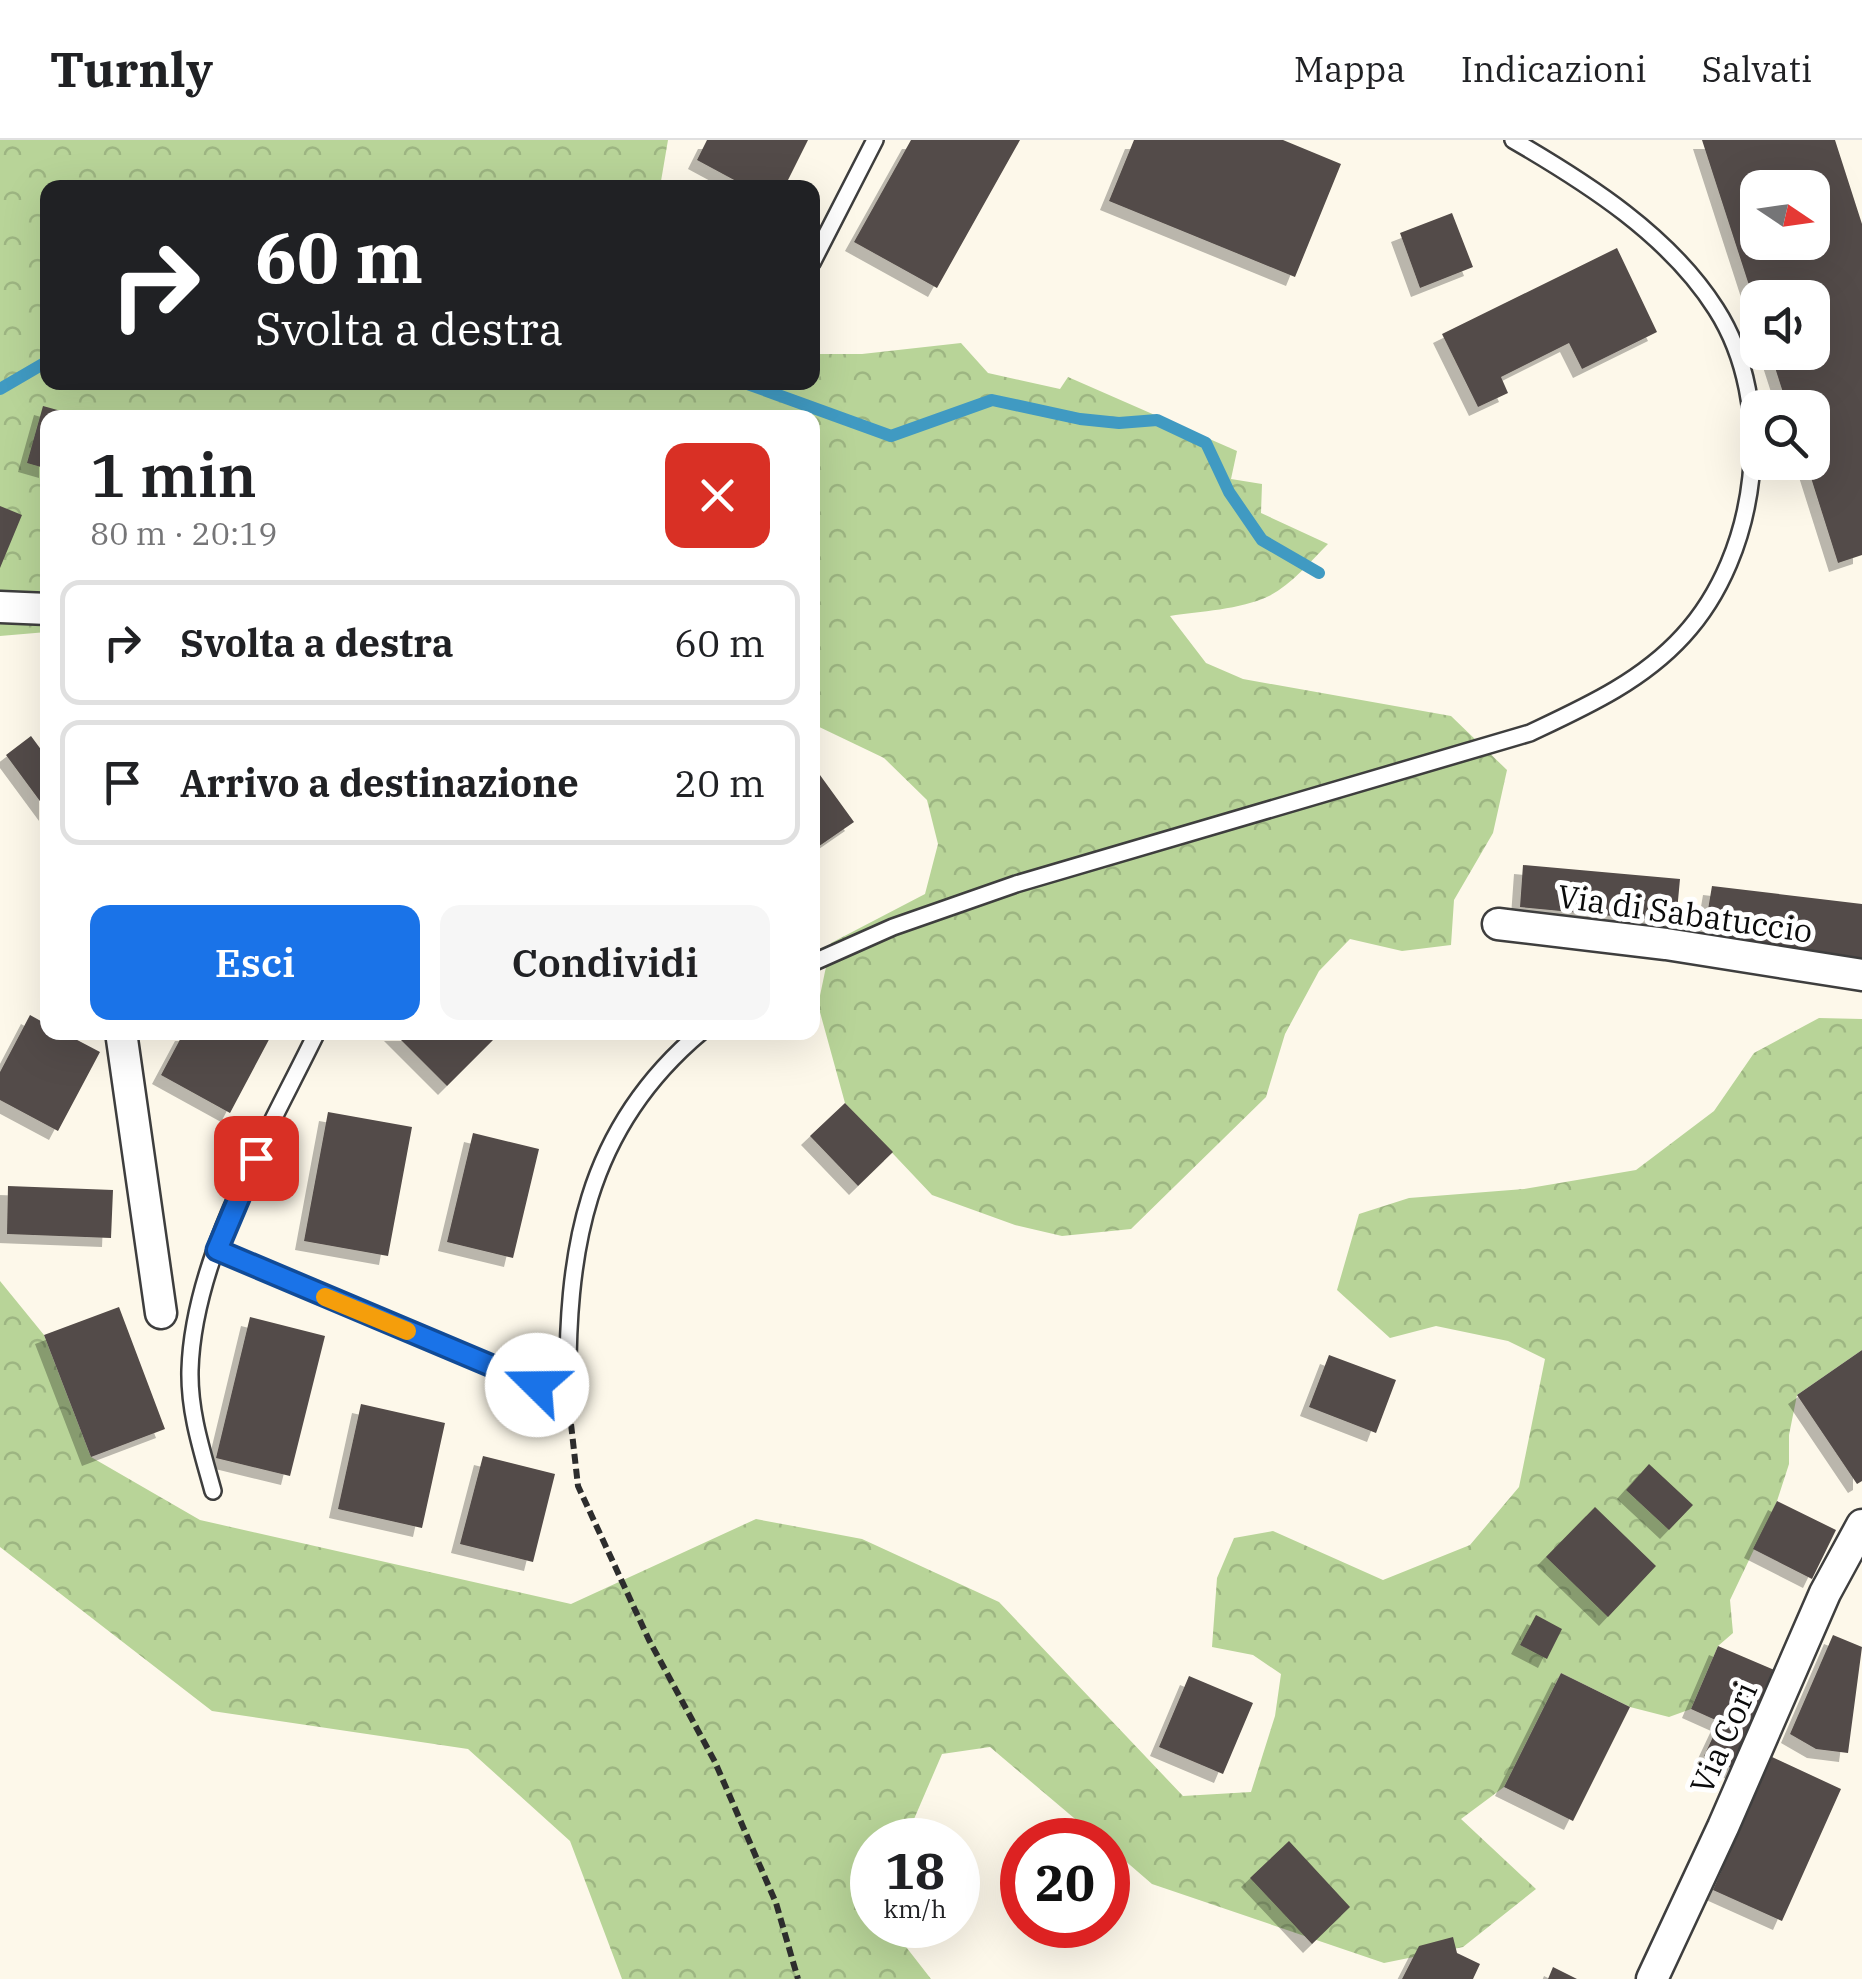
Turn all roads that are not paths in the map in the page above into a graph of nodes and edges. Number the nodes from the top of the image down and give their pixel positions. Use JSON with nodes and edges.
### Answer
{"nodes":[{"id":1,"x":875,"y":140,"type":"edge"},
{"id":2,"x":1513,"y":140,"type":"edge"},
{"id":3,"x":820,"y":247,"type":"edge"},
{"id":4,"x":0,"y":607,"type":"edge"},
{"id":5,"x":40,"y":608,"type":"edge"},
{"id":6,"x":1498,"y":924,"type":"dead end"},
{"id":7,"x":820,"y":959,"type":"edge"},
{"id":8,"x":1862,"y":975,"type":"edge"},
{"id":9,"x":122,"y":1040,"type":"edge"},
{"id":10,"x":312,"y":1040,"type":"edge"},
{"id":11,"x":692,"y":1040,"type":"edge"},
{"id":12,"x":217,"y":1250,"type":"junction"},
{"id":13,"x":160,"y":1314,"type":"dead end"},
{"id":14,"x":213,"y":1491,"type":"dead end"},
{"id":15,"x":1862,"y":1525,"type":"edge"},
{"id":16,"x":1652,"y":1979,"type":"edge"}],
"edges":[{"from":1,"to":3,"type":"lane"},
{"from":2,"to":7,"type":"lane"},
{"from":4,"to":5,"type":"street"},
{"from":6,"to":8,"type":"street","name":"Via di Sabatuccio"},
{"from":9,"to":13,"type":"street"},
{"from":10,"to":12,"type":"lane"},
{"from":11,"to":12,"type":"lane"},
{"from":12,"to":14,"type":"lane"},
{"from":15,"to":16,"type":"street","name":"Via Cori"}]}
